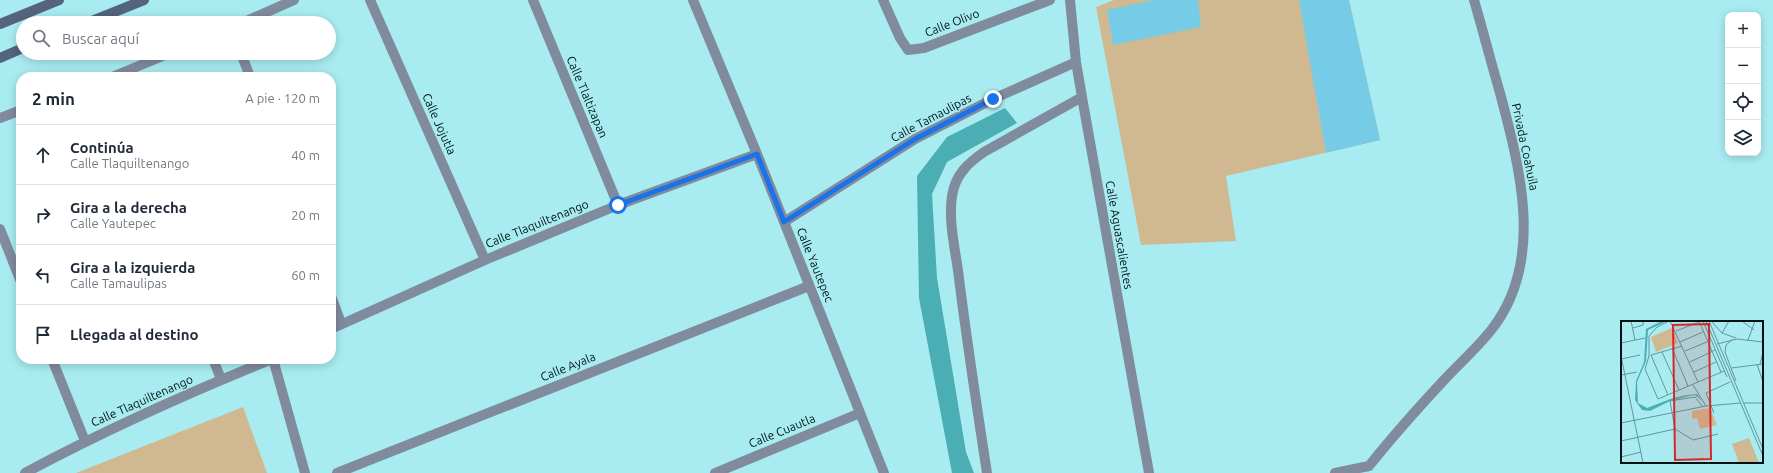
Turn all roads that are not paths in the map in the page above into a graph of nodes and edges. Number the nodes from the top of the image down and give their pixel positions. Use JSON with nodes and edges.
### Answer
{"nodes":[{"id":1,"x":59,"y":0,"type":"edge"},
{"id":2,"x":144,"y":0,"type":"edge"},
{"id":3,"x":294,"y":0,"type":"edge"},
{"id":4,"x":370,"y":0,"type":"edge"},
{"id":5,"x":533,"y":0,"type":"edge"},
{"id":6,"x":693,"y":0,"type":"edge"},
{"id":7,"x":883,"y":0,"type":"edge"},
{"id":8,"x":1050,"y":0,"type":"edge"},
{"id":9,"x":1070,"y":0,"type":"edge"},
{"id":10,"x":1474,"y":0,"type":"edge"},
{"id":11,"x":20,"y":16,"type":"edge"},
{"id":12,"x":104,"y":16,"type":"edge"},
{"id":13,"x":258,"y":16,"type":"edge"},
{"id":14,"x":16,"y":17,"type":"edge"},
{"id":15,"x":0,"y":24,"type":"edge"},
{"id":16,"x":16,"y":51,"type":"edge"},
{"id":17,"x":0,"y":58,"type":"edge"},
{"id":18,"x":153,"y":60,"type":"edge"},
{"id":19,"x":244,"y":60,"type":"edge"},
{"id":20,"x":1076,"y":62,"type":"junction"},
{"id":21,"x":124,"y":72,"type":"edge"},
{"id":22,"x":248,"y":72,"type":"edge"},
{"id":23,"x":1082,"y":97,"type":"junction"},
{"id":24,"x":16,"y":112,"type":"edge"},
{"id":25,"x":0,"y":118,"type":"edge"},
{"id":26,"x":757,"y":154,"type":"junction"},
{"id":27,"x":618,"y":205,"type":"junction"},
{"id":28,"x":784,"y":222,"type":"junction"},
{"id":29,"x":0,"y":229,"type":"edge"},
{"id":30,"x":486,"y":260,"type":"junction"},
{"id":31,"x":16,"y":269,"type":"edge"},
{"id":32,"x":809,"y":286,"type":"junction"},
{"id":33,"x":336,"y":310,"type":"edge"},
{"id":34,"x":341,"y":323,"type":"junction"},
{"id":35,"x":336,"y":326,"type":"edge"},
{"id":36,"x":54,"y":364,"type":"edge"},
{"id":37,"x":215,"y":364,"type":"edge"},
{"id":38,"x":260,"y":364,"type":"edge"},
{"id":39,"x":274,"y":364,"type":"edge"},
{"id":40,"x":221,"y":379,"type":"junction"},
{"id":41,"x":860,"y":413,"type":"junction"},
{"id":42,"x":85,"y":441,"type":"junction"},
{"id":43,"x":1370,"y":470,"type":"edge"},
{"id":44,"x":26,"y":473,"type":"edge"},
{"id":45,"x":305,"y":473,"type":"edge"},
{"id":46,"x":337,"y":473,"type":"edge"},
{"id":47,"x":715,"y":473,"type":"edge"},
{"id":48,"x":884,"y":473,"type":"edge"},
{"id":49,"x":987,"y":473,"type":"edge"},
{"id":50,"x":1149,"y":473,"type":"edge"},
{"id":51,"x":1335,"y":473,"type":"edge"}],
"edges":[{"from":1,"to":11,"type":"main road"},
{"from":2,"to":12,"type":"main road"},
{"from":3,"to":13,"type":"street"},
{"from":4,"to":30,"type":"street","name":"Calle Jojutla"},
{"from":5,"to":27,"type":"street","name":"Calle Tlaltizapan"},
{"from":6,"to":26,"type":"street","name":"Calle Yautepec"},
{"from":7,"to":8,"type":"street","name":"Calle Olivo"},
{"from":9,"to":20,"type":"street","name":"Calle Aguascalientes"},
{"from":10,"to":43,"type":"street","name":"Privada Coahuila"},
{"from":14,"to":15,"type":"main road"},
{"from":16,"to":17,"type":"main road"},
{"from":18,"to":21,"type":"street"},
{"from":19,"to":22,"type":"street"},
{"from":20,"to":23,"type":"street","name":"Calle Aguascalientes"},
{"from":20,"to":28,"type":"street","name":"Calle Tamaulipas"},
{"from":23,"to":49,"type":"street"},
{"from":23,"to":50,"type":"street","name":"Calle Aguascalientes"},
{"from":24,"to":25,"type":"street"},
{"from":26,"to":27,"type":"street","name":"Calle Tlaquiltenango"},
{"from":26,"to":28,"type":"street","name":"Calle Yautepec"},
{"from":27,"to":30,"type":"street","name":"Calle Tlaquiltenango"},
{"from":28,"to":32,"type":"street","name":"Calle Yautepec"},
{"from":29,"to":31,"type":"street"},
{"from":30,"to":34,"type":"street","name":"Calle Tlaquiltenango"},
{"from":32,"to":41,"type":"street","name":"Calle Yautepec"},
{"from":32,"to":46,"type":"street","name":"Calle Ayala"},
{"from":33,"to":34,"type":"street"},
{"from":34,"to":35,"type":"street","name":"Calle Tlaquiltenango"},
{"from":36,"to":42,"type":"street"},
{"from":37,"to":40,"type":"street"},
{"from":38,"to":40,"type":"street","name":"Calle Tlaquiltenango"},
{"from":39,"to":45,"type":"street"},
{"from":40,"to":42,"type":"street","name":"Calle Tlaquiltenango"},
{"from":41,"to":47,"type":"street","name":"Calle Cuautla"},
{"from":41,"to":48,"type":"street","name":"Calle Yautepec"},
{"from":42,"to":44,"type":"street","name":"Calle Tlaquiltenango"},
{"from":43,"to":51,"type":"street"}]}
